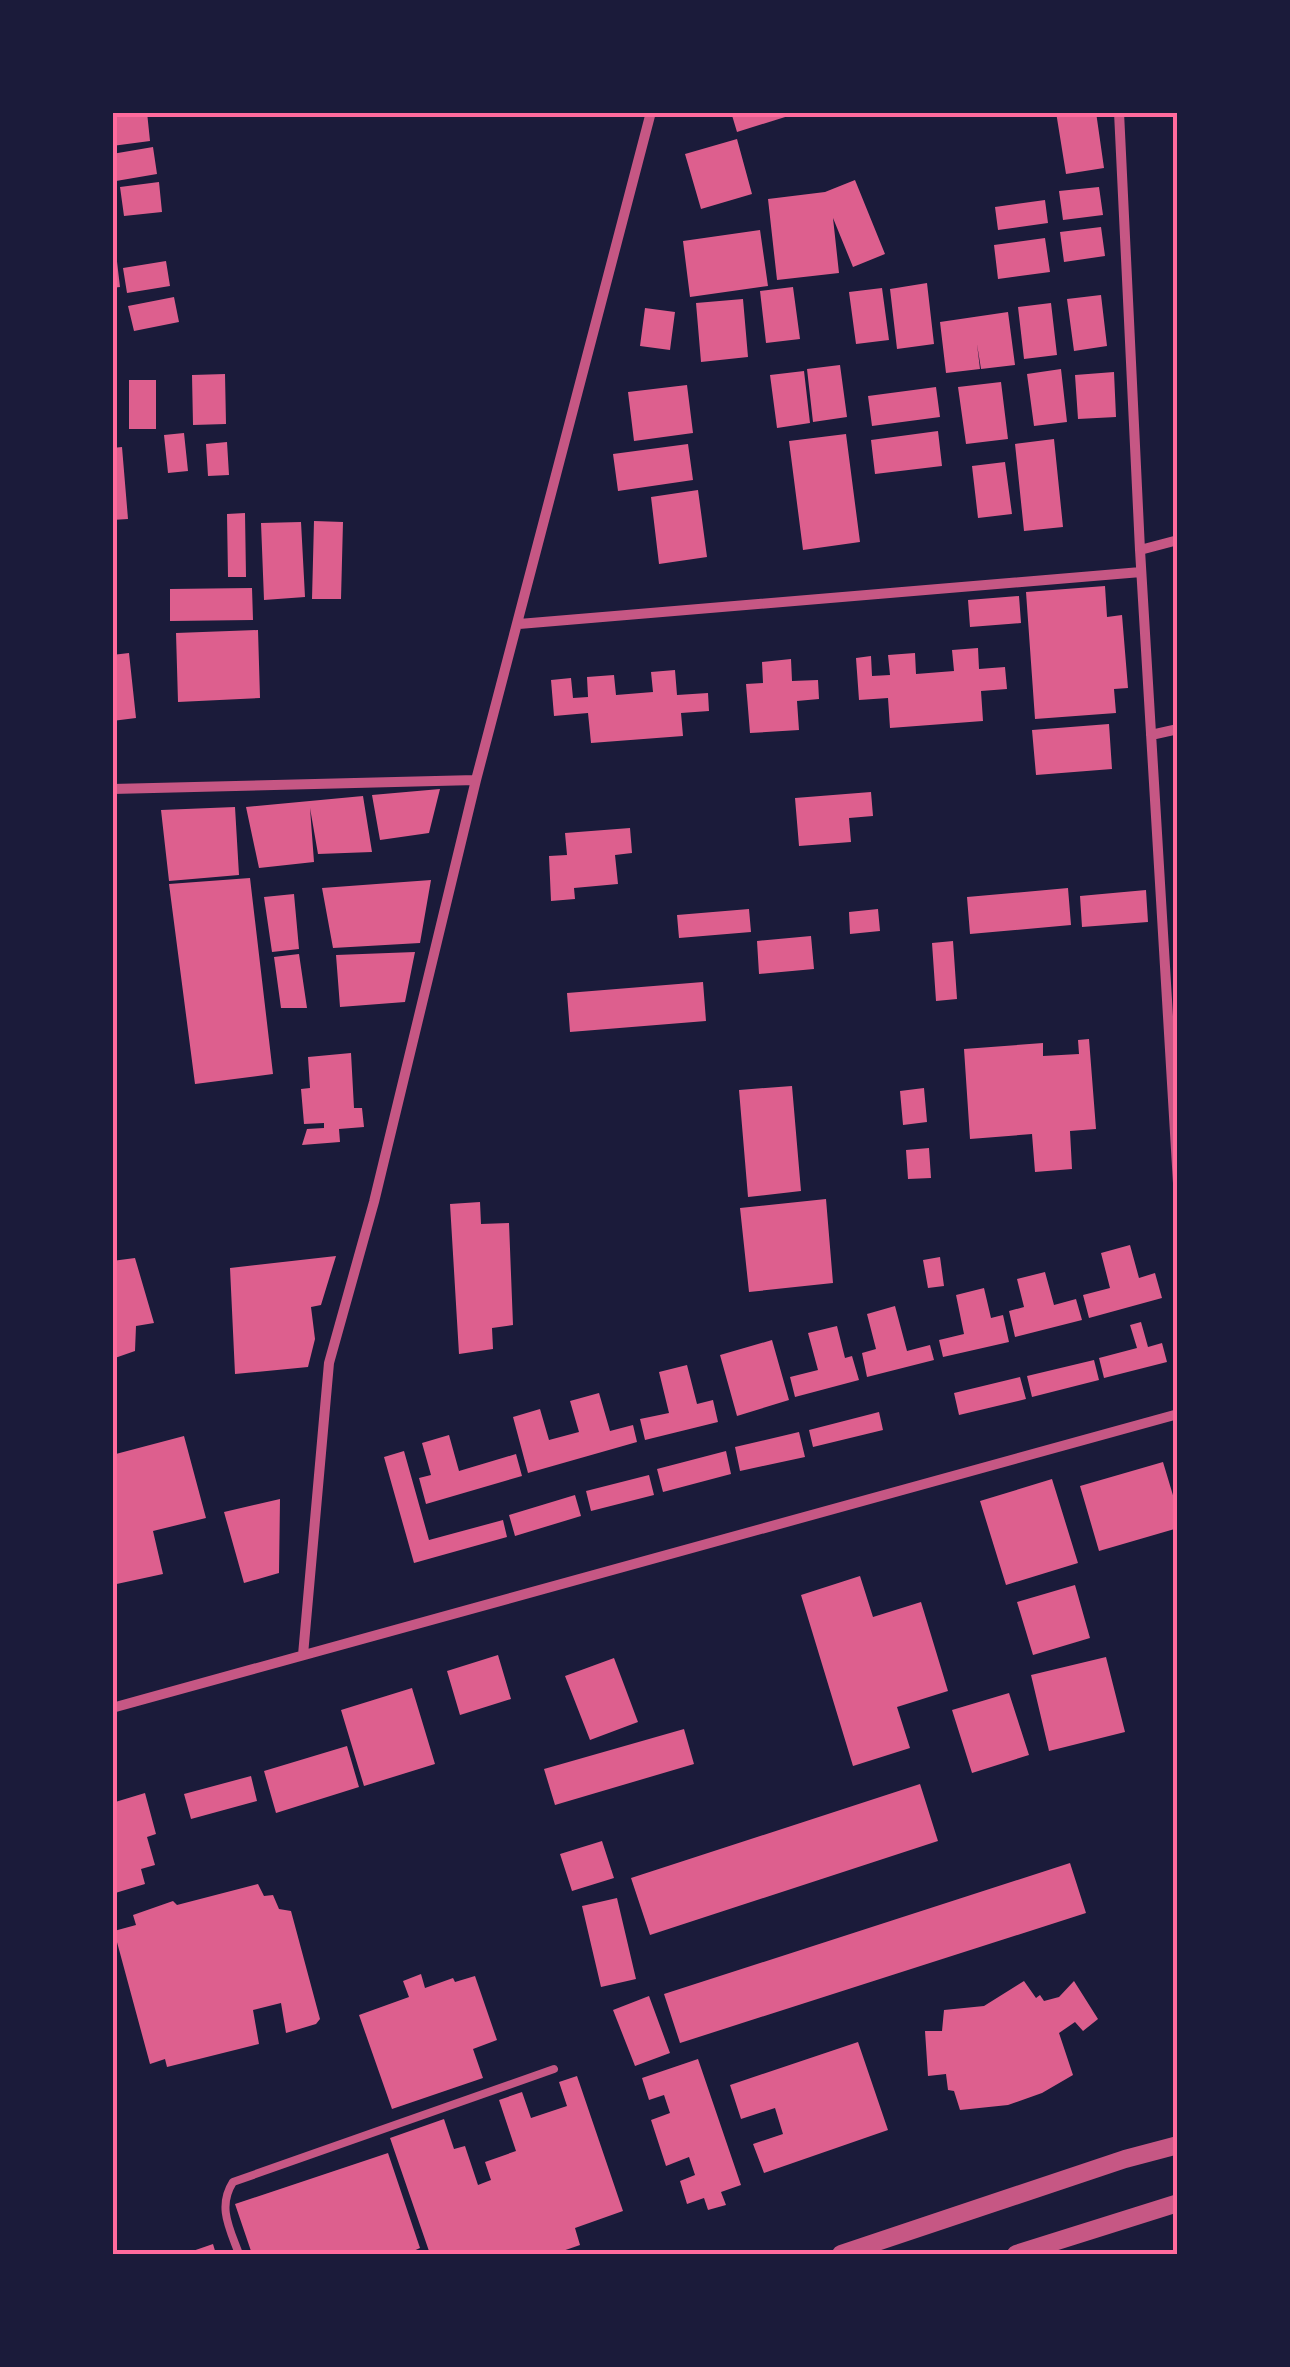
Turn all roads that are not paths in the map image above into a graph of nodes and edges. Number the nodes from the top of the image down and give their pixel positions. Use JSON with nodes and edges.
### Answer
{"nodes":[{"id":1,"x":651,"y":112,"type":"edge"},
{"id":2,"x":1120,"y":112,"type":"edge"},
{"id":3,"x":1178,"y":540,"type":"edge"},
{"id":4,"x":1140,"y":550,"type":"junction"},
{"id":5,"x":1142,"y":572,"type":"junction"},
{"id":6,"x":519,"y":624,"type":"junction"},
{"id":7,"x":1178,"y":729,"type":"edge"},
{"id":8,"x":1151,"y":735,"type":"junction"},
{"id":9,"x":476,"y":780,"type":"junction"},
{"id":10,"x":112,"y":789,"type":"edge"},
{"id":11,"x":1177,"y":1181,"type":"edge"},
{"id":12,"x":1178,"y":1414,"type":"edge"},
{"id":13,"x":304,"y":1655,"type":"junction"},
{"id":14,"x":112,"y":1708,"type":"edge"},
{"id":15,"x":554,"y":2069,"type":"dead end"},
{"id":16,"x":1178,"y":2145,"type":"edge"},
{"id":17,"x":1178,"y":2203,"type":"edge"},
{"id":18,"x":239,"y":2254,"type":"edge"},
{"id":19,"x":842,"y":2254,"type":"edge"},
{"id":20,"x":1016,"y":2254,"type":"edge"}],
"edges":[{"from":1,"to":6,"type":"street"},
{"from":2,"to":4,"type":"street"},
{"from":3,"to":4,"type":"street"},
{"from":4,"to":5,"type":"street"},
{"from":5,"to":6,"type":"street"},
{"from":5,"to":8,"type":"street"},
{"from":6,"to":9,"type":"street"},
{"from":7,"to":8,"type":"street"},
{"from":8,"to":11,"type":"street"},
{"from":9,"to":10,"type":"street"},
{"from":9,"to":13,"type":"street"},
{"from":12,"to":13,"type":"street"},
{"from":13,"to":14,"type":"street"},
{"from":15,"to":18,"type":"lane"},
{"from":16,"to":19,"type":"street"},
{"from":17,"to":20,"type":"street"}]}
